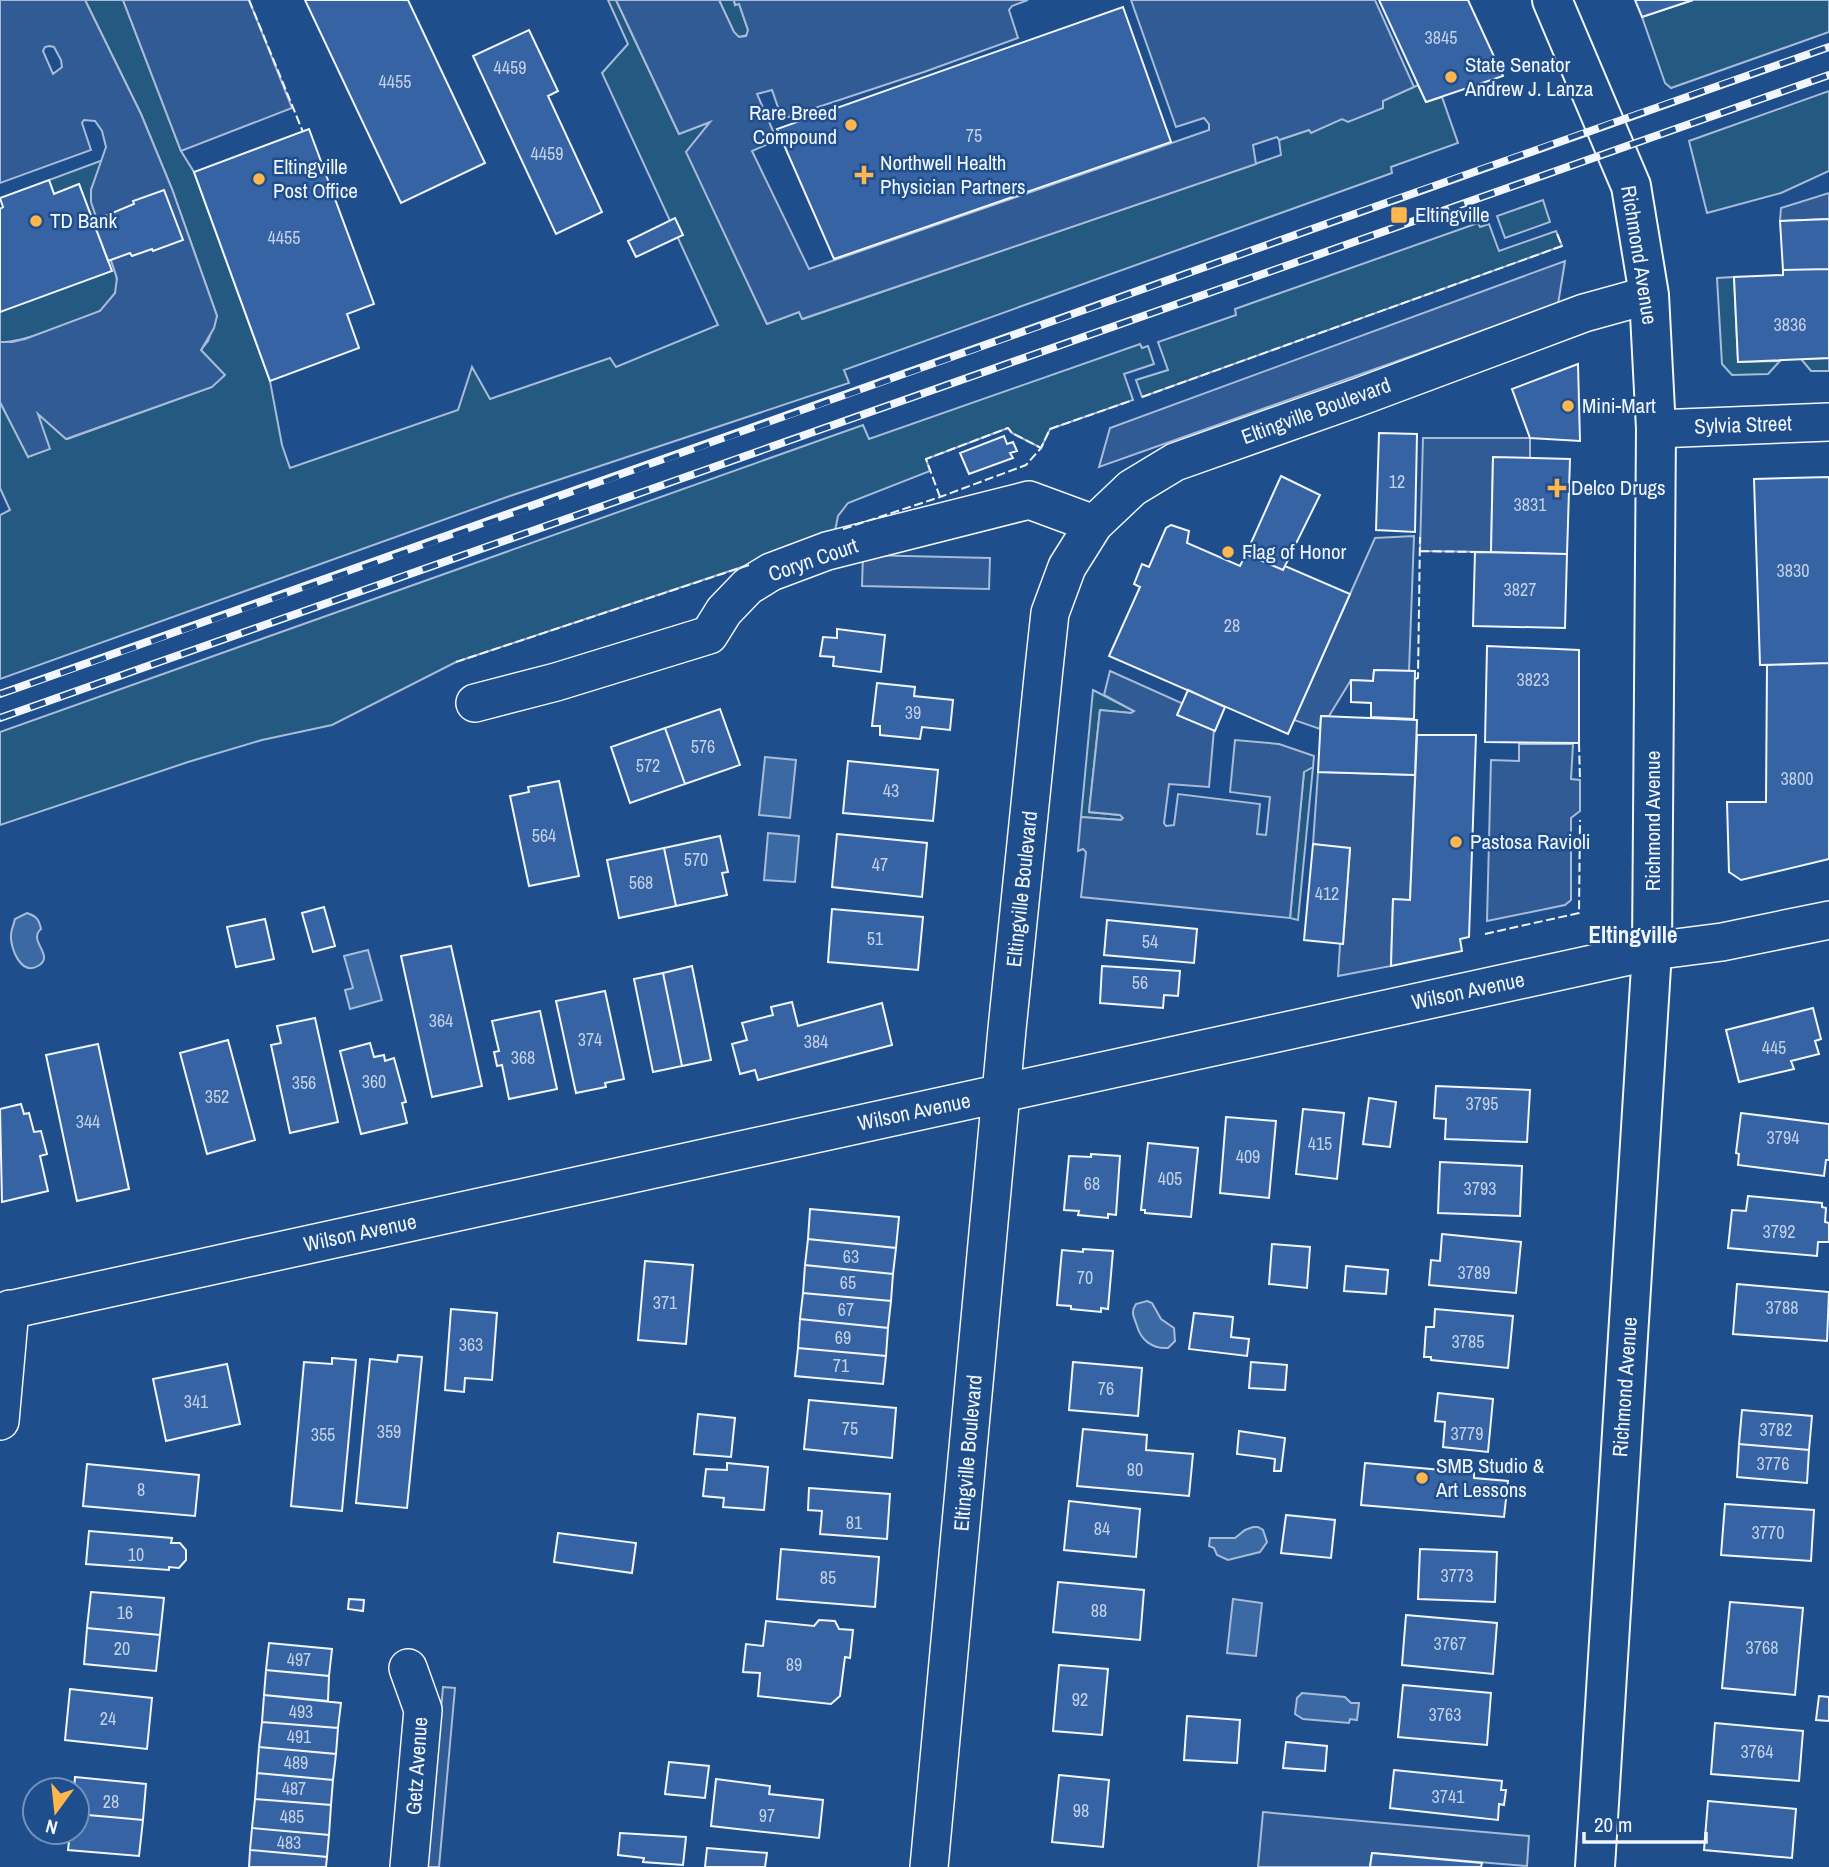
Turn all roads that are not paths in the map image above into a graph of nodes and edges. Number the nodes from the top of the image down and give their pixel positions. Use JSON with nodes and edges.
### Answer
{"nodes":[{"id":1,"x":1552,"y":0,"type":"edge"},
{"id":2,"x":1649,"y":295,"type":"junction"},
{"id":3,"x":1829,"y":422,"type":"edge"},
{"id":4,"x":1656,"y":429,"type":"junction"},
{"id":5,"x":1094,"y":524,"type":"junction"},
{"id":6,"x":475,"y":703,"type":"dead end"},
{"id":7,"x":1829,"y":920,"type":"edge"},
{"id":8,"x":1652,"y":951,"type":"junction"},
{"id":9,"x":1001,"y":1093,"type":"junction"},
{"id":10,"x":5,"y":1310,"type":"edge"},
{"id":11,"x":0,"y":1422,"type":"edge"},
{"id":12,"x":408,"y":1668,"type":"dead end"},
{"id":13,"x":409,"y":1867,"type":"edge"},
{"id":14,"x":929,"y":1867,"type":"edge"},
{"id":15,"x":1595,"y":1867,"type":"edge"}],
"edges":[{"from":1,"to":2,"type":"main road","name":"Richmond Avenue"},
{"from":2,"to":4,"type":"main road","name":"Richmond Avenue"},
{"from":2,"to":5,"type":"street","name":"Eltingville Boulevard"},
{"from":3,"to":4,"type":"street","name":"Sylvia Street"},
{"from":4,"to":8,"type":"main road","name":"Richmond Avenue"},
{"from":5,"to":6,"type":"street","name":"Coryn Court"},
{"from":5,"to":9,"type":"street","name":"Eltingville Boulevard"},
{"from":7,"to":8,"type":"street","name":"Wilson Avenue"},
{"from":8,"to":9,"type":"street","name":"Wilson Avenue"},
{"from":8,"to":15,"type":"main road","name":"Richmond Avenue"},
{"from":9,"to":10,"type":"street","name":"Wilson Avenue"},
{"from":9,"to":14,"type":"street","name":"Eltingville Boulevard"},
{"from":10,"to":11,"type":"street"},
{"from":12,"to":13,"type":"street","name":"Getz Avenue"}]}
